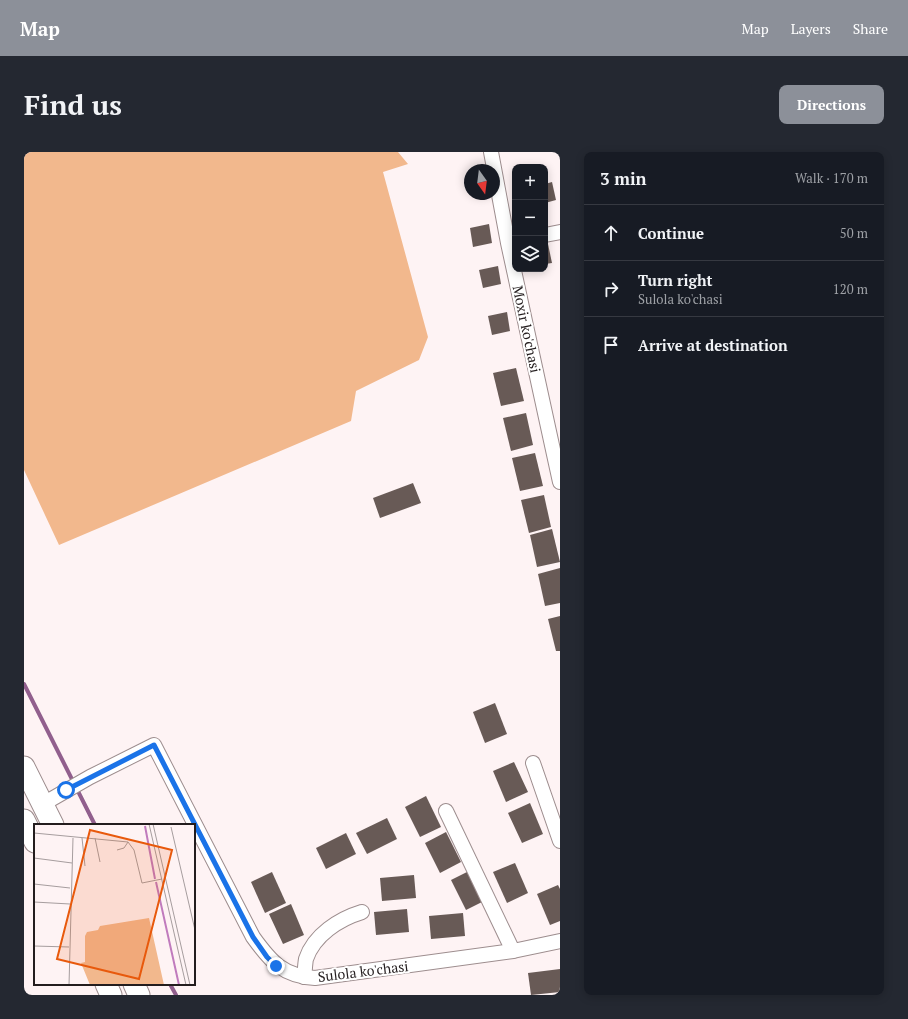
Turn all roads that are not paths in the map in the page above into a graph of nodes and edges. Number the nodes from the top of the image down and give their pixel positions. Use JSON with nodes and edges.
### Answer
{"nodes":[{"id":1,"x":491,"y":152,"type":"edge"},
{"id":2,"x":560,"y":232,"type":"edge"},
{"id":3,"x":548,"y":234,"type":"edge"},
{"id":4,"x":512,"y":242,"type":"edge"},
{"id":5,"x":518,"y":272,"type":"edge"},
{"id":6,"x":560,"y":482,"type":"edge"},
{"id":7,"x":533,"y":763,"type":"dead end"},
{"id":8,"x":24,"y":767,"type":"edge"},
{"id":9,"x":42,"y":804,"type":"junction"},
{"id":10,"x":446,"y":811,"type":"dead end"},
{"id":11,"x":24,"y":820,"type":"edge"},
{"id":12,"x":52,"y":824,"type":"edge"},
{"id":13,"x":195,"y":824,"type":"edge"},
{"id":14,"x":195,"y":825,"type":"edge"},
{"id":15,"x":34,"y":840,"type":"edge"},
{"id":16,"x":560,"y":841,"type":"edge"},
{"id":17,"x":362,"y":912,"type":"dead end"},
{"id":18,"x":560,"y":941,"type":"edge"},
{"id":19,"x":513,"y":951,"type":"junction"},
{"id":20,"x":304,"y":977,"type":"junction"},
{"id":21,"x":106,"y":985,"type":"edge"},
{"id":22,"x":135,"y":985,"type":"edge"},
{"id":23,"x":111,"y":995,"type":"edge"},
{"id":24,"x":140,"y":995,"type":"edge"}],
"edges":[{"from":1,"to":4,"type":"street","name":"Moxir ko'chasi"},
{"from":2,"to":3,"type":"street"},
{"from":5,"to":6,"type":"street","name":"Moxir ko'chasi"},
{"from":7,"to":16,"type":"street"},
{"from":8,"to":9,"type":"highway"},
{"from":9,"to":12,"type":"highway"},
{"from":9,"to":13,"type":"street","name":"Sulola ko'chasi"},
{"from":10,"to":19,"type":"street"},
{"from":11,"to":15,"type":"highway"},
{"from":14,"to":20,"type":"street","name":"Sulola ko'chasi"},
{"from":17,"to":20,"type":"street"},
{"from":18,"to":19,"type":"street","name":"Sulola ko'chasi"},
{"from":19,"to":20,"type":"street","name":"Sulola ko'chasi"},
{"from":21,"to":23,"type":"highway"},
{"from":22,"to":24,"type":"highway"}]}
